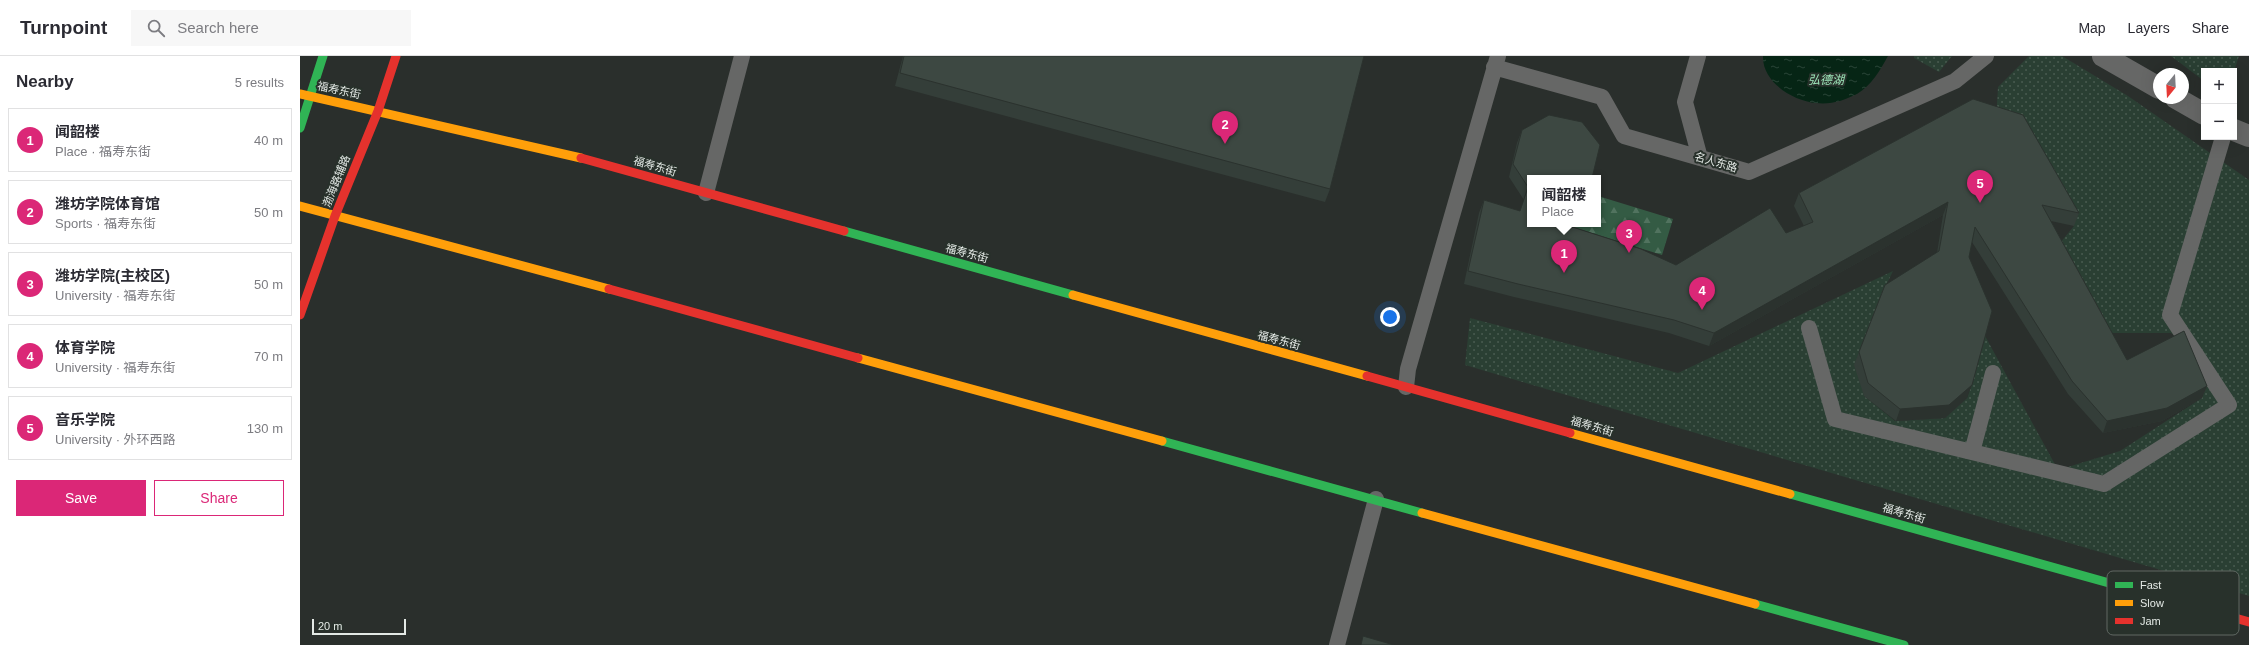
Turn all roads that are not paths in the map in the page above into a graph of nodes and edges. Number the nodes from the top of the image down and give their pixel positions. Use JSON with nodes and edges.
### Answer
{"nodes":[{"id":1,"x":323,"y":56,"type":"edge"},
{"id":2,"x":396,"y":56,"type":"edge"},
{"id":3,"x":742,"y":56,"type":"edge"},
{"id":4,"x":1698,"y":56,"type":"edge"},
{"id":5,"x":1986,"y":56,"type":"edge"},
{"id":6,"x":2103,"y":56,"type":"edge"},
{"id":7,"x":1496,"y":62,"type":"edge"},
{"id":8,"x":2153,"y":85,"type":"edge"},
{"id":9,"x":300,"y":94,"type":"edge"},
{"id":10,"x":310,"y":96,"type":"junction"},
{"id":11,"x":2186,"y":104,"type":"edge"},
{"id":12,"x":378,"y":111,"type":"junction"},
{"id":13,"x":2201,"y":112,"type":"edge"},
{"id":14,"x":300,"y":128,"type":"edge"},
{"id":15,"x":2237,"y":131,"type":"edge"},
{"id":16,"x":2249,"y":136,"type":"edge"},
{"id":17,"x":2222,"y":140,"type":"edge"},
{"id":18,"x":1700,"y":158,"type":"junction"},
{"id":19,"x":706,"y":193,"type":"junction"},
{"id":20,"x":300,"y":206,"type":"edge"},
{"id":21,"x":335,"y":216,"type":"junction"},
{"id":22,"x":300,"y":315,"type":"edge"},
{"id":23,"x":1809,"y":328,"type":"dead end"},
{"id":24,"x":1993,"y":373,"type":"dead end"},
{"id":25,"x":1406,"y":387,"type":"junction"},
{"id":26,"x":1972,"y":452,"type":"junction"},
{"id":27,"x":1376,"y":499,"type":"junction"},
{"id":28,"x":2107,"y":582,"type":"edge"},
{"id":29,"x":2239,"y":619,"type":"edge"},
{"id":30,"x":2249,"y":622,"type":"edge"},
{"id":31,"x":1337,"y":645,"type":"edge"},
{"id":32,"x":1904,"y":645,"type":"edge"}],
"edges":[{"from":1,"to":10,"type":"main road"},
{"from":2,"to":12,"type":"main road","name":"渤海路辅路"},
{"from":3,"to":19,"type":"lane"},
{"from":4,"to":18,"type":"lane"},
{"from":5,"to":18,"type":"lane","name":"名人东路"},
{"from":6,"to":8,"type":"street"},
{"from":7,"to":18,"type":"lane","name":"名人东路"},
{"from":7,"to":25,"type":"lane"},
{"from":9,"to":10,"type":"main road","name":"福寿东街"},
{"from":10,"to":12,"type":"main road","name":"福寿东街"},
{"from":10,"to":14,"type":"main road"},
{"from":11,"to":13,"type":"street"},
{"from":12,"to":19,"type":"main road","name":"福寿东街"},
{"from":12,"to":21,"type":"main road","name":"渤海路辅路"},
{"from":15,"to":16,"type":"street"},
{"from":17,"to":26,"type":"lane"},
{"from":19,"to":25,"type":"main road","name":"福寿东街"},
{"from":20,"to":21,"type":"main road"},
{"from":21,"to":22,"type":"main road","name":"渤海路辅路"},
{"from":21,"to":27,"type":"main road"},
{"from":23,"to":26,"type":"lane"},
{"from":24,"to":26,"type":"lane"},
{"from":25,"to":28,"type":"main road","name":"福寿东街"},
{"from":27,"to":31,"type":"lane"},
{"from":27,"to":32,"type":"main road"},
{"from":29,"to":30,"type":"main road","name":"福寿东街"}]}
